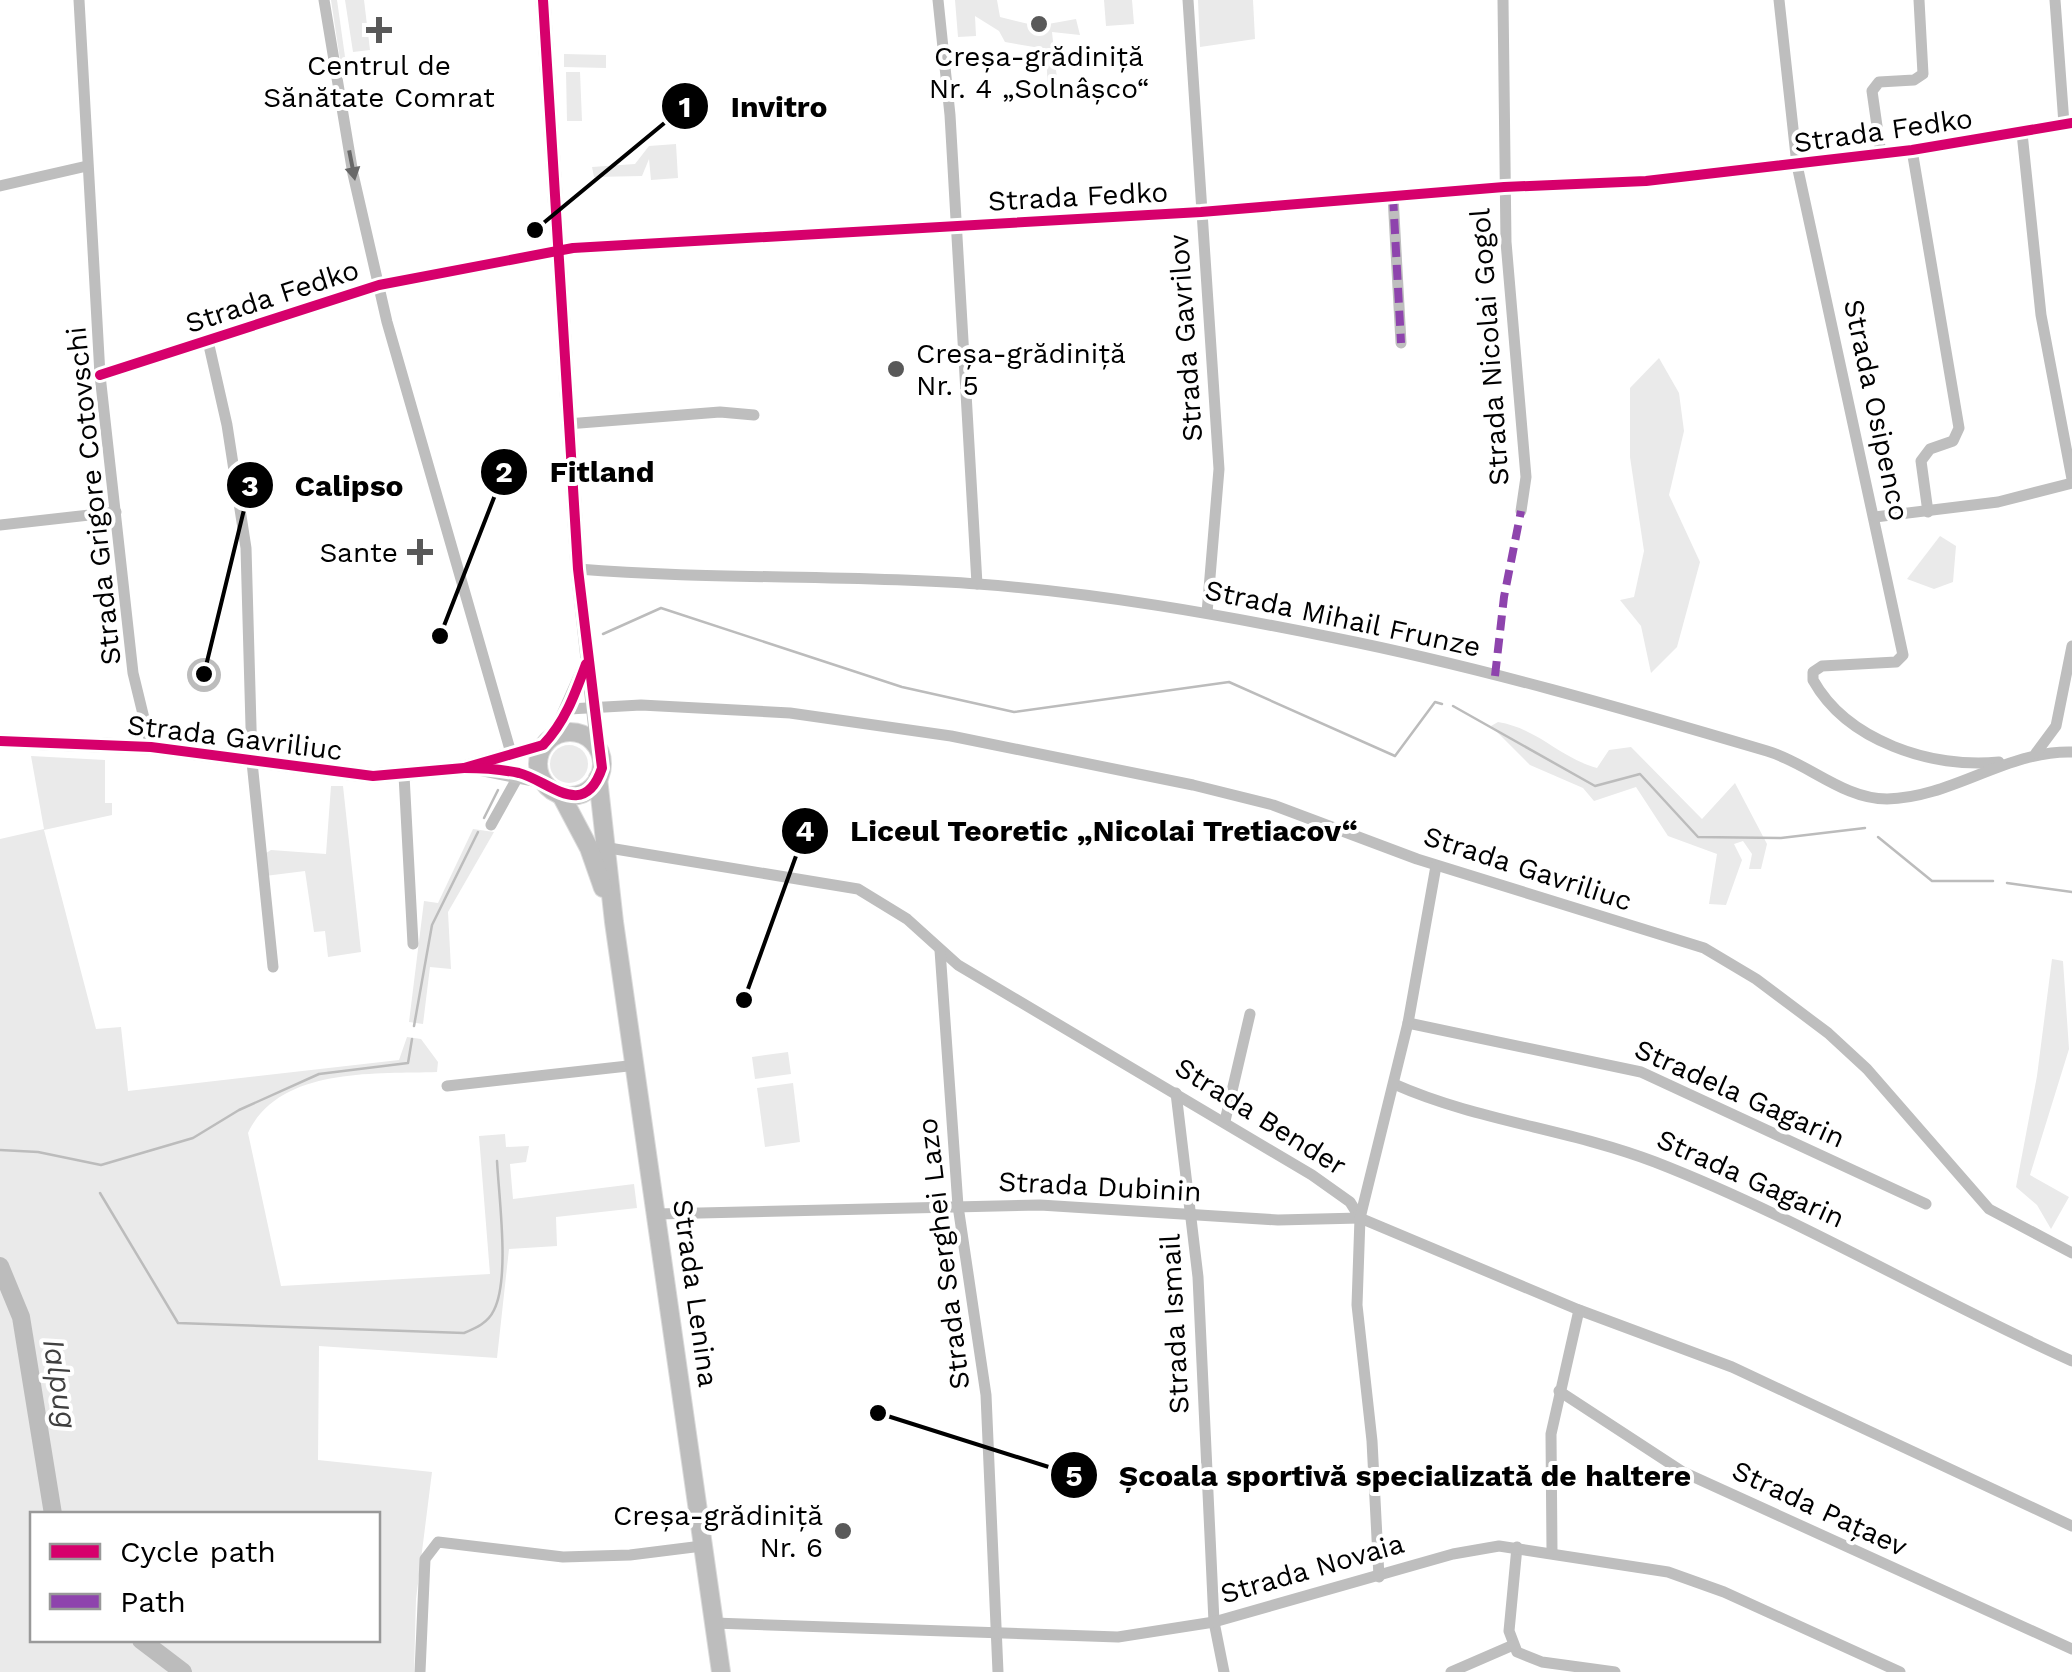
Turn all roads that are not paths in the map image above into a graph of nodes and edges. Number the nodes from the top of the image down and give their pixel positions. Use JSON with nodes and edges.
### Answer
{"nodes":[{"id":1,"x":79,"y":0,"type":"edge"},
{"id":2,"x":324,"y":0,"type":"edge"},
{"id":3,"x":543,"y":0,"type":"edge"},
{"id":4,"x":938,"y":0,"type":"edge"},
{"id":5,"x":1188,"y":0,"type":"edge"},
{"id":6,"x":1503,"y":0,"type":"edge"},
{"id":7,"x":1779,"y":0,"type":"edge"},
{"id":8,"x":1919,"y":0,"type":"edge"},
{"id":9,"x":2055,"y":0,"type":"edge"},
{"id":10,"x":2068,"y":123,"type":"edge"},
{"id":11,"x":2022,"y":133,"type":"junction"},
{"id":12,"x":1912,"y":150,"type":"junction"},
{"id":13,"x":1881,"y":154,"type":"junction"},
{"id":14,"x":1797,"y":165,"type":"junction"},
{"id":15,"x":87,"y":166,"type":"junction"},
{"id":16,"x":0,"y":186,"type":"edge"},
{"id":17,"x":1504,"y":187,"type":"junction"},
{"id":18,"x":1393,"y":196,"type":"junction"},
{"id":19,"x":1201,"y":212,"type":"junction"},
{"id":20,"x":956,"y":224,"type":"junction"},
{"id":21,"x":560,"y":250,"type":"junction"},
{"id":22,"x":379,"y":285,"type":"junction"},
{"id":23,"x":208,"y":340,"type":"junction"},
{"id":24,"x":1401,"y":343,"type":"dead end"},
{"id":25,"x":100,"y":376,"type":"junction"},
{"id":26,"x":754,"y":415,"type":"dead end"},
{"id":27,"x":568,"y":424,"type":"junction"},
{"id":28,"x":2072,"y":481,"type":"edge"},
{"id":29,"x":1522,"y":511,"type":"dead end"},
{"id":30,"x":116,"y":512,"type":"junction"},
{"id":31,"x":1928,"y":512,"type":"junction"},
{"id":32,"x":1875,"y":517,"type":"junction"},
{"id":33,"x":0,"y":525,"type":"edge"},
{"id":34,"x":578,"y":568,"type":"junction"},
{"id":35,"x":977,"y":584,"type":"junction"},
{"id":36,"x":1207,"y":613,"type":"junction"},
{"id":37,"x":2072,"y":646,"type":"edge"},
{"id":38,"x":588,"y":659,"type":"junction"},
{"id":39,"x":594,"y":708,"type":"junction"},
{"id":40,"x":569,"y":709,"type":"junction"},
{"id":41,"x":0,"y":740,"type":"edge"},
{"id":42,"x":549,"y":740,"type":"junction"},
{"id":43,"x":150,"y":746,"type":"junction"},
{"id":44,"x":598,"y":749,"type":"junction"},
{"id":45,"x":2072,"y":752,"type":"edge"},
{"id":46,"x":511,"y":753,"type":"junction"},
{"id":47,"x":2034,"y":754,"type":"junction"},
{"id":48,"x":2014,"y":760,"type":"junction"},
{"id":49,"x":252,"y":762,"type":"junction"},
{"id":50,"x":464,"y":768,"type":"junction"},
{"id":51,"x":520,"y":773,"type":"junction"},
{"id":52,"x":404,"y":775,"type":"junction"},
{"id":53,"x":598,"y":778,"type":"junction"},
{"id":54,"x":542,"y":781,"type":"junction"},
{"id":55,"x":561,"y":794,"type":"junction"},
{"id":56,"x":491,"y":825,"type":"dead end"},
{"id":57,"x":598,"y":847,"type":"junction"},
{"id":58,"x":1436,"y":866,"type":"junction"},
{"id":59,"x":413,"y":944,"type":"dead end"},
{"id":60,"x":940,"y":950,"type":"junction"},
{"id":61,"x":273,"y":967,"type":"dead end"},
{"id":62,"x":1250,"y":1014,"type":"dead end"},
{"id":63,"x":1408,"y":1023,"type":"junction"},
{"id":64,"x":636,"y":1065,"type":"junction"},
{"id":65,"x":1394,"y":1084,"type":"junction"},
{"id":66,"x":447,"y":1086,"type":"dead end"},
{"id":67,"x":1176,"y":1093,"type":"junction"},
{"id":68,"x":1225,"y":1121,"type":"junction"},
{"id":69,"x":1926,"y":1204,"type":"dead end"},
{"id":70,"x":958,"y":1206,"type":"junction"},
{"id":71,"x":657,"y":1214,"type":"junction"},
{"id":72,"x":1192,"y":1216,"type":"junction"},
{"id":73,"x":1360,"y":1218,"type":"junction"},
{"id":74,"x":2072,"y":1253,"type":"edge"},
{"id":75,"x":1578,"y":1310,"type":"junction"},
{"id":76,"x":2072,"y":1360,"type":"edge"},
{"id":77,"x":1559,"y":1392,"type":"junction"},
{"id":78,"x":2072,"y":1526,"type":"edge"},
{"id":79,"x":702,"y":1546,"type":"junction"},
{"id":80,"x":1517,"y":1547,"type":"junction"},
{"id":81,"x":1552,"y":1551,"type":"junction"},
{"id":82,"x":1379,"y":1577,"type":"junction"},
{"id":83,"x":1214,"y":1622,"type":"junction"},
{"id":84,"x":714,"y":1623,"type":"junction"},
{"id":85,"x":995,"y":1634,"type":"junction"},
{"id":86,"x":1512,"y":1646,"type":"junction"},
{"id":87,"x":2072,"y":1649,"type":"edge"},
{"id":88,"x":420,"y":1672,"type":"edge"},
{"id":89,"x":721,"y":1672,"type":"edge"},
{"id":90,"x":998,"y":1672,"type":"edge"},
{"id":91,"x":1224,"y":1672,"type":"edge"},
{"id":92,"x":1450,"y":1672,"type":"edge"},
{"id":93,"x":1614,"y":1672,"type":"edge"},
{"id":94,"x":1900,"y":1672,"type":"edge"}],
"edges":[{"from":1,"to":15,"type":"street","name":"Strada Grigore Cotovschi"},
{"from":2,"to":22,"type":"street","one_way":true},
{"from":3,"to":21,"type":"main road"},
{"from":4,"to":20,"type":"street"},
{"from":5,"to":19,"type":"street","name":"Strada Gavrilov"},
{"from":6,"to":17,"type":"street","name":"Strada Nicolai Gogol"},
{"from":7,"to":14,"type":"street","name":"Strada Osipenco"},
{"from":8,"to":13,"type":"street"},
{"from":9,"to":10,"type":"street"},
{"from":10,"to":11,"type":"street","name":"Strada Fedko"},
{"from":11,"to":12,"type":"street","name":"Strada Fedko"},
{"from":11,"to":28,"type":"street"},
{"from":12,"to":13,"type":"street","name":"Strada Fedko"},
{"from":12,"to":31,"type":"street"},
{"from":13,"to":14,"type":"street","name":"Strada Fedko"},
{"from":14,"to":17,"type":"street","name":"Strada Fedko"},
{"from":14,"to":32,"type":"street","name":"Strada Osipenco"},
{"from":15,"to":16,"type":"street"},
{"from":15,"to":25,"type":"street","name":"Strada Grigore Cotovschi"},
{"from":17,"to":18,"type":"street","name":"Strada Fedko"},
{"from":17,"to":29,"type":"street","name":"Strada Nicolai Gogol"},
{"from":18,"to":19,"type":"street","name":"Strada Fedko"},
{"from":18,"to":24,"type":"street"},
{"from":19,"to":20,"type":"street","name":"Strada Fedko"},
{"from":19,"to":36,"type":"street","name":"Strada Gavrilov"},
{"from":20,"to":21,"type":"street","name":"Strada Fedko"},
{"from":20,"to":35,"type":"street"},
{"from":21,"to":22,"type":"street","name":"Strada Fedko"},
{"from":21,"to":27,"type":"main road"},
{"from":22,"to":23,"type":"street","name":"Strada Fedko"},
{"from":22,"to":46,"type":"street"},
{"from":23,"to":25,"type":"street","name":"Strada Fedko"},
{"from":23,"to":49,"type":"street"},
{"from":25,"to":30,"type":"street","name":"Strada Grigore Cotovschi"},
{"from":26,"to":27,"type":"street"},
{"from":27,"to":34,"type":"main road"},
{"from":28,"to":31,"type":"street"},
{"from":30,"to":33,"type":"street"},
{"from":30,"to":43,"type":"street","name":"Strada Grigore Cotovschi"},
{"from":31,"to":32,"type":"street"},
{"from":32,"to":48,"type":"street","name":"Strada Osipenco"},
{"from":34,"to":35,"type":"street","name":"Strada Mihail Frunze"},
{"from":34,"to":38,"type":"main road"},
{"from":35,"to":36,"type":"street","name":"Strada Mihail Frunze"},
{"from":36,"to":48,"type":"street","name":"Strada Mihail Frunze"},
{"from":37,"to":47,"type":"street"},
{"from":38,"to":39,"type":"main road"},
{"from":38,"to":40,"type":"main road"},
{"from":39,"to":40,"type":"street","name":"Strada Gavriliuc"},
{"from":39,"to":44,"type":"main road"},
{"from":39,"to":58,"type":"street","name":"Strada Gavriliuc"},
{"from":40,"to":42,"type":"main road"},
{"from":41,"to":43,"type":"main road","name":"Strada Gavriliuc"},
{"from":42,"to":44,"type":"main road"},
{"from":42,"to":46,"type":"main road","name":"Strada Gavriliuc"},
{"from":42,"to":54,"type":"main road"},
{"from":43,"to":49,"type":"main road","name":"Strada Gavriliuc"},
{"from":44,"to":53,"type":"main road"},
{"from":45,"to":47,"type":"street","name":"Strada Mihail Frunze"},
{"from":46,"to":50,"type":"main road","name":"Strada Gavriliuc"},
{"from":47,"to":48,"type":"street","name":"Strada Mihail Frunze"},
{"from":49,"to":52,"type":"main road","name":"Strada Gavriliuc"},
{"from":49,"to":61,"type":"street"},
{"from":50,"to":51,"type":"main road","name":"Strada Gavriliuc"},
{"from":50,"to":52,"type":"main road","name":"Strada Gavriliuc"},
{"from":51,"to":54,"type":"main road","name":"Strada Gavriliuc"},
{"from":51,"to":56,"type":"street"},
{"from":52,"to":59,"type":"street"},
{"from":53,"to":55,"type":"main road"},
{"from":53,"to":57,"type":"main road","name":"Strada Lenina"},
{"from":54,"to":55,"type":"main road"},
{"from":55,"to":57,"type":"main road"},
{"from":57,"to":60,"type":"street","name":"Strada Bender"},
{"from":57,"to":64,"type":"main road","name":"Strada Lenina"},
{"from":58,"to":63,"type":"street"},
{"from":58,"to":74,"type":"street","name":"Strada Gavriliuc"},
{"from":60,"to":67,"type":"street","name":"Strada Bender"},
{"from":60,"to":70,"type":"street","name":"Strada Serghei Lazo"},
{"from":62,"to":68,"type":"street"},
{"from":63,"to":65,"type":"street"},
{"from":63,"to":69,"type":"street","name":"Stradela Gagarin"},
{"from":64,"to":66,"type":"street"},
{"from":64,"to":71,"type":"main road","name":"Strada Lenina"},
{"from":65,"to":73,"type":"street"},
{"from":65,"to":76,"type":"street","name":"Strada Gagarin"},
{"from":67,"to":68,"type":"street","name":"Strada Bender"},
{"from":67,"to":72,"type":"street","name":"Strada Ismail"},
{"from":68,"to":73,"type":"street","name":"Strada Bender"},
{"from":70,"to":71,"type":"street","name":"Strada Dubinin"},
{"from":70,"to":72,"type":"street","name":"Strada Dubinin"},
{"from":70,"to":85,"type":"street","name":"Strada Serghei Lazo"},
{"from":71,"to":79,"type":"main road","name":"Strada Lenina"},
{"from":72,"to":73,"type":"street","name":"Strada Dubinin"},
{"from":72,"to":83,"type":"street","name":"Strada Ismail"},
{"from":73,"to":75,"type":"street","name":"Strada Bender"},
{"from":73,"to":82,"type":"street"},
{"from":75,"to":77,"type":"street"},
{"from":75,"to":78,"type":"street","name":"Strada Bender"},
{"from":77,"to":81,"type":"street"},
{"from":77,"to":87,"type":"street","name":"Strada Pațaev"},
{"from":79,"to":84,"type":"main road","name":"Strada Lenina"},
{"from":79,"to":88,"type":"street"},
{"from":80,"to":81,"type":"street","name":"Strada Novaia"},
{"from":80,"to":82,"type":"street","name":"Strada Novaia"},
{"from":80,"to":86,"type":"street"},
{"from":81,"to":94,"type":"street","name":"Strada Novaia"},
{"from":82,"to":83,"type":"street","name":"Strada Novaia"},
{"from":83,"to":85,"type":"street","name":"Strada Novaia"},
{"from":83,"to":91,"type":"street","name":"Strada Ismail"},
{"from":84,"to":85,"type":"street","name":"Strada Novaia"},
{"from":84,"to":89,"type":"main road","name":"Strada Lenina"},
{"from":85,"to":90,"type":"street","name":"Strada Serghei Lazo"},
{"from":86,"to":92,"type":"street"},
{"from":86,"to":93,"type":"street"}]}
